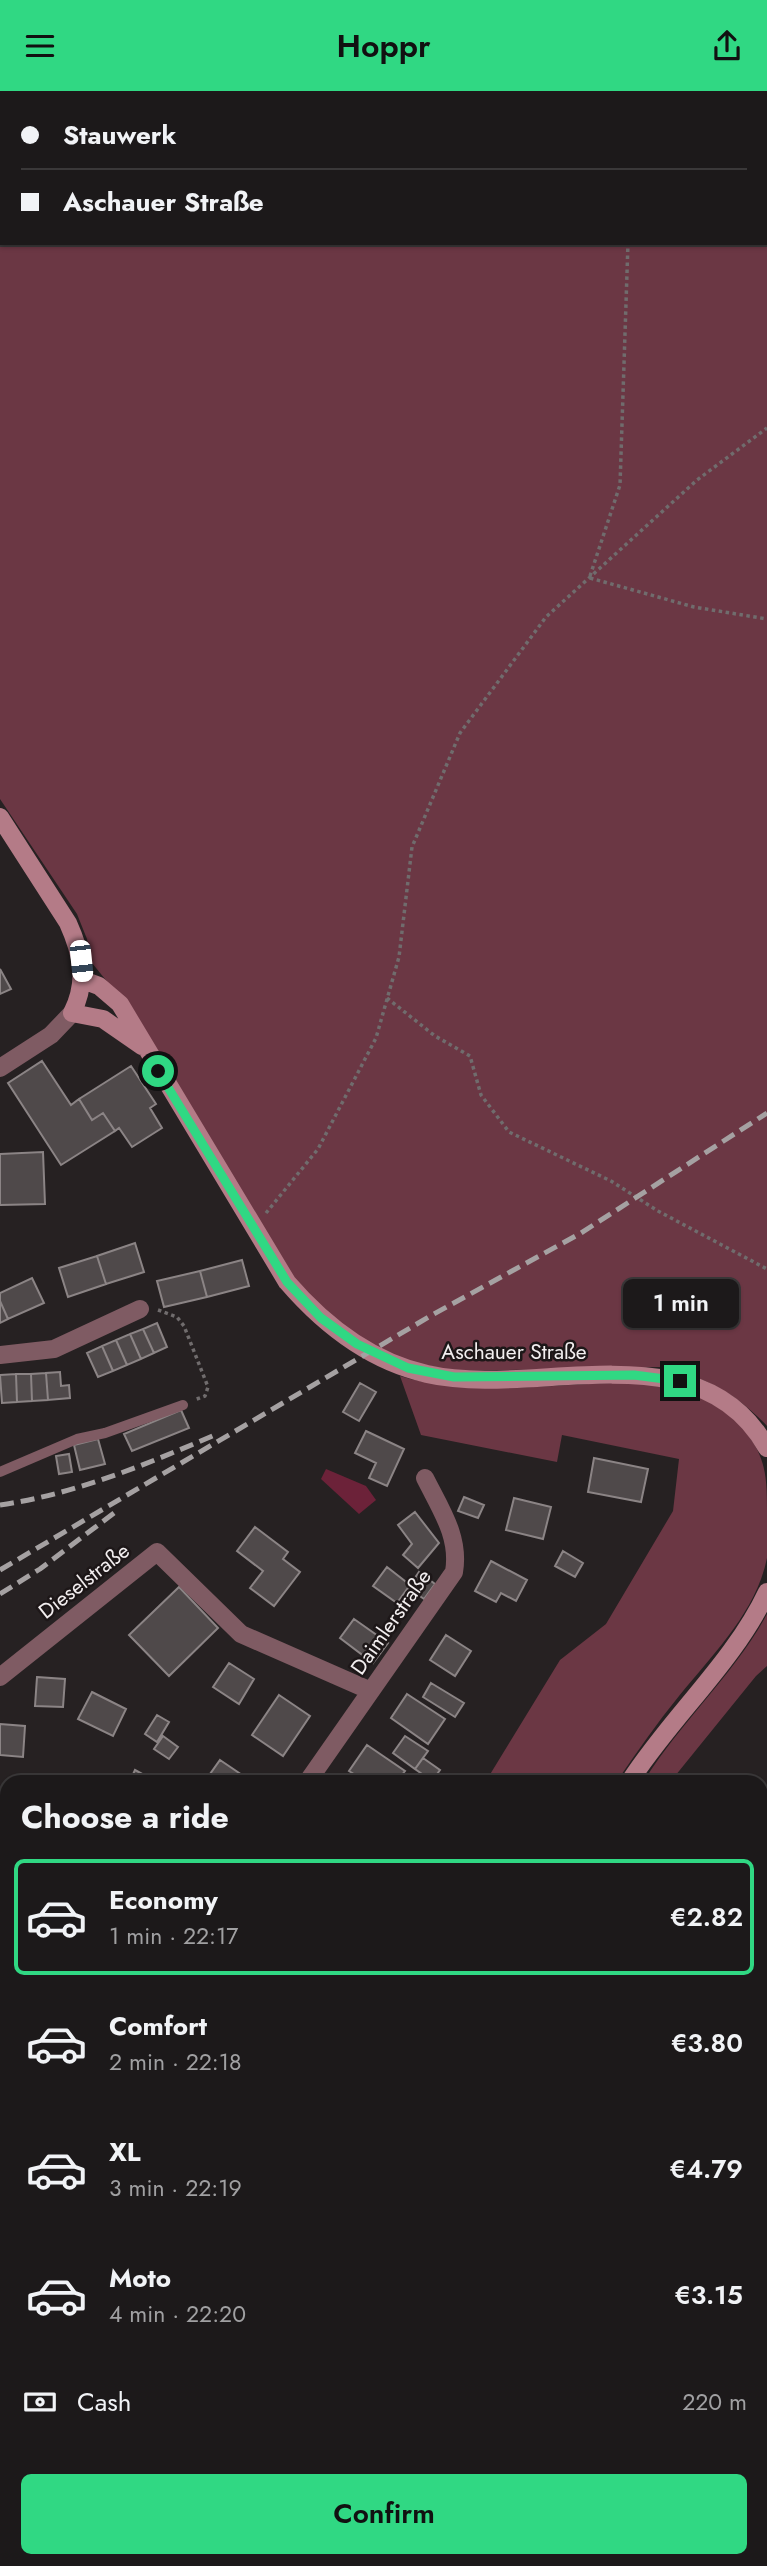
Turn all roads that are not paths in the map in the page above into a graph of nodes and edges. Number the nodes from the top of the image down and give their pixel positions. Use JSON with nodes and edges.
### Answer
{"nodes":[{"id":1,"x":0,"y":817,"type":"edge"},
{"id":2,"x":83,"y":980,"type":"junction"},
{"id":3,"x":72,"y":1013,"type":"junction"},
{"id":4,"x":144,"y":1048,"type":"junction"},
{"id":5,"x":0,"y":1067,"type":"edge"},
{"id":6,"x":141,"y":1309,"type":"road end"},
{"id":7,"x":0,"y":1355,"type":"edge"},
{"id":8,"x":183,"y":1405,"type":"road end"},
{"id":9,"x":767,"y":1448,"type":"edge"},
{"id":10,"x":0,"y":1472,"type":"edge"},
{"id":11,"x":425,"y":1478,"type":"dead end"},
{"id":12,"x":767,"y":1592,"type":"edge"},
{"id":13,"x":0,"y":1677,"type":"edge"},
{"id":14,"x":371,"y":1691,"type":"junction"},
{"id":15,"x":312,"y":1775,"type":"edge"},
{"id":16,"x":634,"y":1775,"type":"edge"}],
"edges":[{"from":1,"to":2,"type":"street"},
{"from":2,"to":3,"type":"street"},
{"from":2,"to":4,"type":"street","name":"Aschauer Straße"},
{"from":3,"to":4,"type":"street","name":"Aschauer Straße"},
{"from":3,"to":5,"type":"street"},
{"from":4,"to":9,"type":"street","name":"Aschauer Straße"},
{"from":6,"to":7,"type":"street"},
{"from":8,"to":10,"type":"lane"},
{"from":11,"to":14,"type":"street","name":"Daimlerstraße"},
{"from":12,"to":16,"type":"street"},
{"from":13,"to":14,"type":"street","name":"Dieselstraße"},
{"from":14,"to":15,"type":"street","name":"Daimlerstraße"}]}
